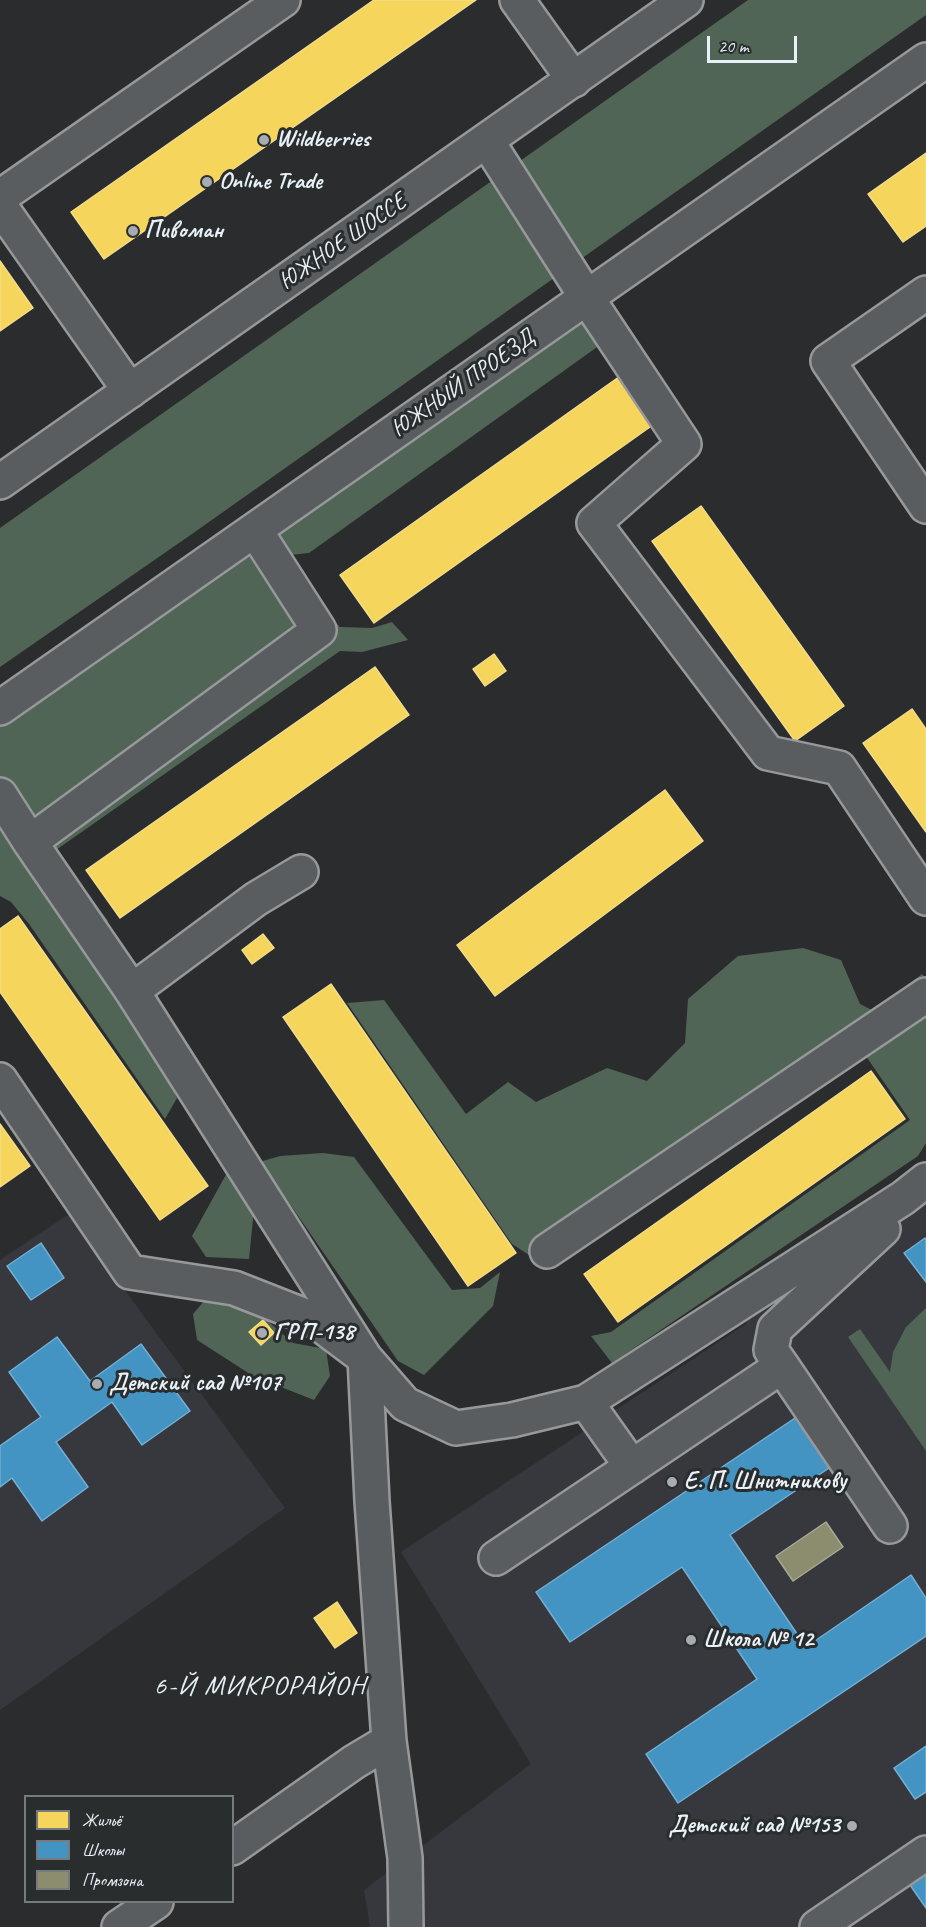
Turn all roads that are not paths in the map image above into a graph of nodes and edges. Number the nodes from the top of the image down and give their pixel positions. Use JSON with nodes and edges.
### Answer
{"nodes":[{"id":1,"x":283,"y":0,"type":"edge"},
{"id":2,"x":517,"y":0,"type":"edge"},
{"id":3,"x":686,"y":0,"type":"edge"},
{"id":4,"x":926,"y":60,"type":"edge"},
{"id":5,"x":574,"y":80,"type":"junction"},
{"id":6,"x":487,"y":141,"type":"junction"},
{"id":7,"x":0,"y":197,"type":"edge"},
{"id":8,"x":0,"y":206,"type":"edge"},
{"id":9,"x":926,"y":293,"type":"edge"},
{"id":10,"x":587,"y":298,"type":"junction"},
{"id":11,"x":130,"y":391,"type":"junction"},
{"id":12,"x":0,"y":482,"type":"edge"},
{"id":13,"x":926,"y":506,"type":"edge"},
{"id":14,"x":255,"y":530,"type":"junction"},
{"id":15,"x":0,"y":708,"type":"edge"},
{"id":16,"x":0,"y":795,"type":"edge"},
{"id":17,"x":30,"y":842,"type":"junction"},
{"id":18,"x":301,"y":872,"type":"dead end"},
{"id":19,"x":926,"y":898,"type":"edge"},
{"id":20,"x":132,"y":991,"type":"junction"},
{"id":21,"x":926,"y":995,"type":"edge"},
{"id":22,"x":0,"y":1080,"type":"edge"},
{"id":23,"x":915,"y":1189,"type":"edge"},
{"id":24,"x":547,"y":1251,"type":"dead end"},
{"id":25,"x":365,"y":1358,"type":"junction"},
{"id":26,"x":782,"y":1366,"type":"junction"},
{"id":27,"x":585,"y":1402,"type":"junction"},
{"id":28,"x":632,"y":1467,"type":"junction"},
{"id":29,"x":890,"y":1526,"type":"dead end"},
{"id":30,"x":496,"y":1558,"type":"dead end"},
{"id":31,"x":388,"y":1741,"type":"junction"},
{"id":32,"x":234,"y":1847,"type":"edge"},
{"id":33,"x":926,"y":1853,"type":"edge"},
{"id":34,"x":154,"y":1903,"type":"edge"},
{"id":35,"x":118,"y":1927,"type":"edge"},
{"id":36,"x":406,"y":1927,"type":"edge"},
{"id":37,"x":817,"y":1927,"type":"edge"}],
"edges":[{"from":1,"to":7,"type":"street"},
{"from":2,"to":5,"type":"street"},
{"from":3,"to":5,"type":"street","name":"ЮЖНОЕ ШОССЕ"},
{"from":4,"to":10,"type":"street","name":"ЮЖНЫЙ ПРОЕЗД"},
{"from":5,"to":6,"type":"street","name":"ЮЖНОЕ ШОССЕ"},
{"from":6,"to":10,"type":"street"},
{"from":6,"to":11,"type":"street","name":"ЮЖНОЕ ШОССЕ"},
{"from":8,"to":11,"type":"street"},
{"from":9,"to":13,"type":"street"},
{"from":10,"to":14,"type":"street","name":"ЮЖНЫЙ ПРОЕЗД"},
{"from":10,"to":19,"type":"street"},
{"from":11,"to":12,"type":"street","name":"ЮЖНОЕ ШОССЕ"},
{"from":14,"to":15,"type":"street","name":"ЮЖНЫЙ ПРОЕЗД"},
{"from":14,"to":17,"type":"street"},
{"from":16,"to":17,"type":"street"},
{"from":17,"to":20,"type":"street"},
{"from":18,"to":20,"type":"street"},
{"from":20,"to":25,"type":"street"},
{"from":21,"to":24,"type":"street"},
{"from":22,"to":25,"type":"street"},
{"from":23,"to":26,"type":"street"},
{"from":23,"to":27,"type":"street"},
{"from":25,"to":27,"type":"street"},
{"from":25,"to":31,"type":"street"},
{"from":26,"to":28,"type":"street"},
{"from":26,"to":29,"type":"street"},
{"from":27,"to":28,"type":"street"},
{"from":28,"to":30,"type":"street"},
{"from":31,"to":32,"type":"street"},
{"from":31,"to":36,"type":"street"},
{"from":33,"to":37,"type":"street"},
{"from":34,"to":35,"type":"street"}]}
